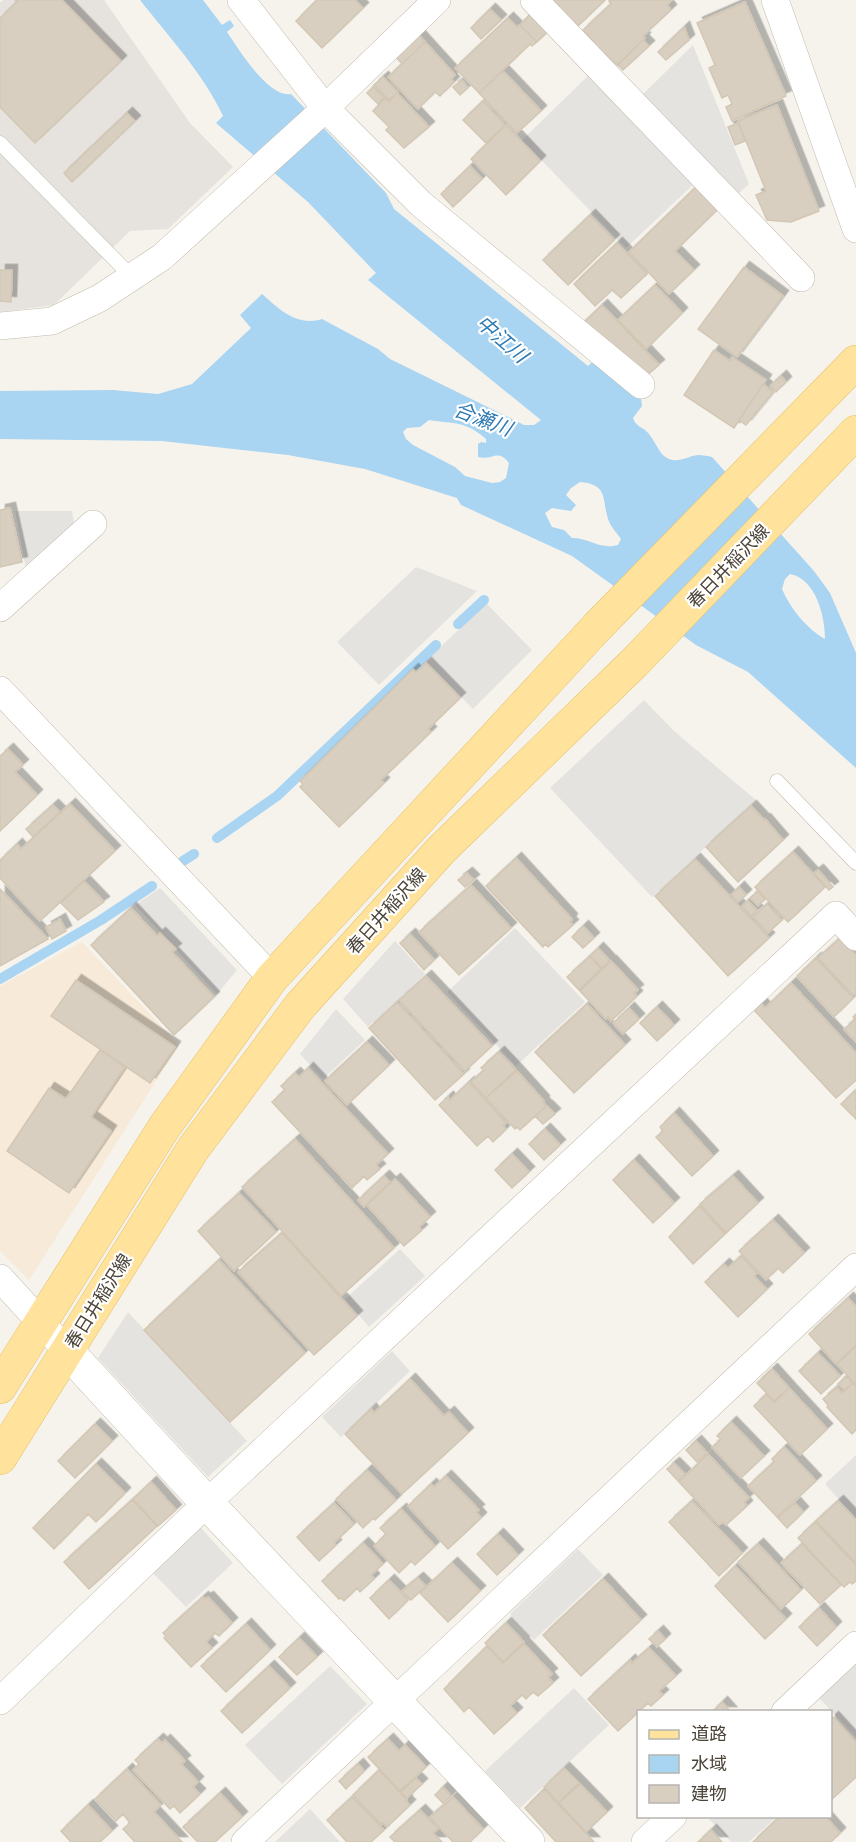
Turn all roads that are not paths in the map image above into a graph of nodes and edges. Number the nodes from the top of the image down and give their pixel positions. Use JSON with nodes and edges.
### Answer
{"nodes":[{"id":1,"x":241,"y":0,"type":"edge"},
{"id":2,"x":437,"y":0,"type":"edge"},
{"id":3,"x":534,"y":0,"type":"edge"},
{"id":4,"x":775,"y":0,"type":"edge"},
{"id":5,"x":321,"y":112,"type":"junction"},
{"id":6,"x":0,"y":143,"type":"edge"},
{"id":7,"x":856,"y":229,"type":"edge"},
{"id":8,"x":132,"y":277,"type":"junction"},
{"id":9,"x":801,"y":278,"type":"dead end"},
{"id":10,"x":0,"y":326,"type":"edge"},
{"id":11,"x":847,"y":372,"type":"edge"},
{"id":12,"x":641,"y":385,"type":"dead end"},
{"id":13,"x":856,"y":432,"type":"edge"},
{"id":14,"x":93,"y":524,"type":"dead end"},
{"id":15,"x":0,"y":608,"type":"edge"},
{"id":16,"x":0,"y":690,"type":"edge"},
{"id":17,"x":777,"y":782,"type":"dead end"},
{"id":18,"x":856,"y":863,"type":"edge"},
{"id":19,"x":856,"y":937,"type":"edge"},
{"id":20,"x":272,"y":978,"type":"junction"},
{"id":21,"x":856,"y":1267,"type":"edge"},
{"id":22,"x":0,"y":1278,"type":"edge"},
{"id":23,"x":41,"y":1321,"type":"junction"},
{"id":24,"x":67,"y":1351,"type":"junction"},
{"id":25,"x":0,"y":1387,"type":"edge"},
{"id":26,"x":0,"y":1458,"type":"edge"},
{"id":27,"x":207,"y":1503,"type":"junction"},
{"id":28,"x":856,"y":1645,"type":"edge"},
{"id":29,"x":0,"y":1701,"type":"edge"},
{"id":30,"x":395,"y":1702,"type":"junction"},
{"id":31,"x":787,"y":1710,"type":"edge"},
{"id":32,"x":671,"y":1818,"type":"edge"},
{"id":33,"x":245,"y":1842,"type":"edge"},
{"id":34,"x":528,"y":1842,"type":"edge"},
{"id":35,"x":645,"y":1842,"type":"edge"}],
"edges":[{"from":1,"to":5,"type":"street"},
{"from":2,"to":5,"type":"street"},
{"from":3,"to":9,"type":"street"},
{"from":4,"to":7,"type":"street"},
{"from":5,"to":8,"type":"street"},
{"from":5,"to":12,"type":"street"},
{"from":6,"to":8,"type":"lane"},
{"from":8,"to":10,"type":"street"},
{"from":11,"to":20,"type":"main road","name":"春日井稲沢線"},
{"from":13,"to":24,"type":"main road","name":"春日井稲沢線"},
{"from":14,"to":15,"type":"street"},
{"from":16,"to":20,"type":"street"},
{"from":17,"to":18,"type":"lane"},
{"from":19,"to":27,"type":"street"},
{"from":20,"to":23,"type":"main road","name":"春日井稲沢線"},
{"from":21,"to":30,"type":"street"},
{"from":22,"to":23,"type":"street"},
{"from":23,"to":24,"type":"street"},
{"from":23,"to":25,"type":"main road","name":"春日井稲沢線"},
{"from":24,"to":26,"type":"main road","name":"春日井稲沢線"},
{"from":24,"to":27,"type":"street"},
{"from":27,"to":29,"type":"street"},
{"from":27,"to":30,"type":"street"},
{"from":28,"to":31,"type":"street"},
{"from":30,"to":33,"type":"street"},
{"from":30,"to":34,"type":"street"},
{"from":32,"to":35,"type":"street"}]}
